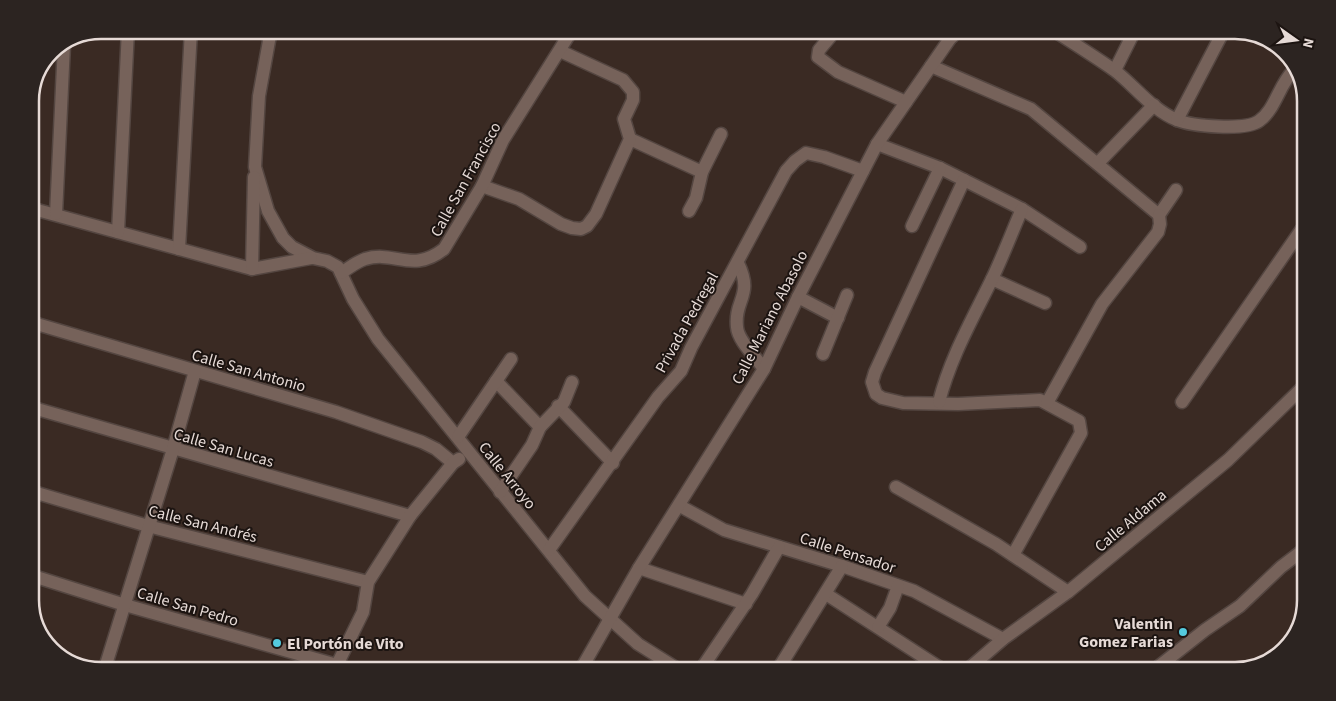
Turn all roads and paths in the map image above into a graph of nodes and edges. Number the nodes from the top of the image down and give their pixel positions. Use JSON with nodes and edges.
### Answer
{"nodes":[{"id":1,"x":128,"y":39,"type":"edge"},
{"id":2,"x":191,"y":39,"type":"edge"},
{"id":3,"x":269,"y":39,"type":"edge"},
{"id":4,"x":567,"y":39,"type":"edge"},
{"id":5,"x":828,"y":39,"type":"edge"},
{"id":6,"x":950,"y":39,"type":"edge"},
{"id":7,"x":1067,"y":39,"type":"edge"},
{"id":8,"x":1130,"y":39,"type":"edge"},
{"id":9,"x":1219,"y":39,"type":"edge"},
{"id":10,"x":64,"y":51,"type":"edge"},
{"id":11,"x":560,"y":51,"type":"junction"},
{"id":12,"x":931,"y":66,"type":"junction"},
{"id":13,"x":1114,"y":70,"type":"junction"},
{"id":14,"x":1291,"y":74,"type":"edge"},
{"id":15,"x":906,"y":102,"type":"junction"},
{"id":16,"x":1154,"y":105,"type":"junction"},
{"id":17,"x":1177,"y":120,"type":"junction"},
{"id":18,"x":721,"y":134,"type":"dead end"},
{"id":19,"x":630,"y":140,"type":"junction"},
{"id":20,"x":877,"y":144,"type":"junction"},
{"id":21,"x":1098,"y":163,"type":"junction"},
{"id":22,"x":255,"y":167,"type":"junction"},
{"id":23,"x":940,"y":168,"type":"junction"},
{"id":24,"x":702,"y":172,"type":"junction"},
{"id":25,"x":863,"y":172,"type":"junction"},
{"id":26,"x":964,"y":180,"type":"junction"},
{"id":27,"x":482,"y":186,"type":"junction"},
{"id":28,"x":1176,"y":190,"type":"dead end"},
{"id":29,"x":1022,"y":209,"type":"junction"},
{"id":30,"x":39,"y":210,"type":"edge"},
{"id":31,"x":689,"y":211,"type":"dead end"},
{"id":32,"x":56,"y":214,"type":"junction"},
{"id":33,"x":1159,"y":215,"type":"junction"},
{"id":34,"x":912,"y":226,"type":"dead end"},
{"id":35,"x":118,"y":232,"type":"junction"},
{"id":36,"x":1297,"y":236,"type":"edge"},
{"id":37,"x":1080,"y":247,"type":"dead end"},
{"id":38,"x":179,"y":249,"type":"junction"},
{"id":39,"x":313,"y":258,"type":"junction"},
{"id":40,"x":738,"y":263,"type":"junction"},
{"id":41,"x":252,"y":269,"type":"junction"},
{"id":42,"x":341,"y":273,"type":"junction"},
{"id":43,"x":992,"y":279,"type":"junction"},
{"id":44,"x":847,"y":295,"type":"dead end"},
{"id":45,"x":798,"y":297,"type":"junction"},
{"id":46,"x":1045,"y":303,"type":"dead end"},
{"id":47,"x":838,"y":318,"type":"junction"},
{"id":48,"x":39,"y":325,"type":"edge"},
{"id":49,"x":823,"y":354,"type":"dead end"},
{"id":50,"x":511,"y":359,"type":"dead end"},
{"id":51,"x":764,"y":369,"type":"junction"},
{"id":52,"x":196,"y":371,"type":"junction"},
{"id":53,"x":496,"y":382,"type":"junction"},
{"id":54,"x":572,"y":382,"type":"dead end"},
{"id":55,"x":1297,"y":393,"type":"edge"},
{"id":56,"x":939,"y":402,"type":"junction"},
{"id":57,"x":1182,"y":402,"type":"dead end"},
{"id":58,"x":1047,"y":403,"type":"junction"},
{"id":59,"x":558,"y":406,"type":"junction"},
{"id":60,"x":39,"y":409,"type":"edge"},
{"id":61,"x":540,"y":427,"type":"junction"},
{"id":62,"x":458,"y":437,"type":"junction"},
{"id":63,"x":174,"y":449,"type":"junction"},
{"id":64,"x":468,"y":453,"type":"junction"},
{"id":65,"x":453,"y":463,"type":"junction"},
{"id":66,"x":614,"y":463,"type":"junction"},
{"id":67,"x":896,"y":487,"type":"dead end"},
{"id":68,"x":500,"y":492,"type":"junction"},
{"id":69,"x":39,"y":494,"type":"edge"},
{"id":70,"x":680,"y":506,"type":"junction"},
{"id":71,"x":410,"y":516,"type":"junction"},
{"id":72,"x":148,"y":526,"type":"junction"},
{"id":73,"x":779,"y":547,"type":"junction"},
{"id":74,"x":549,"y":550,"type":"junction"},
{"id":75,"x":1297,"y":554,"type":"edge"},
{"id":76,"x":1013,"y":555,"type":"junction"},
{"id":77,"x":842,"y":566,"type":"junction"},
{"id":78,"x":639,"y":568,"type":"junction"},
{"id":79,"x":39,"y":578,"type":"edge"},
{"id":80,"x":368,"y":582,"type":"junction"},
{"id":81,"x":898,"y":586,"type":"junction"},
{"id":82,"x":1068,"y":592,"type":"junction"},
{"id":83,"x":826,"y":594,"type":"junction"},
{"id":84,"x":746,"y":604,"type":"junction"},
{"id":85,"x":125,"y":605,"type":"junction"},
{"id":86,"x":610,"y":617,"type":"junction"},
{"id":87,"x":878,"y":627,"type":"junction"},
{"id":88,"x":1003,"y":639,"type":"junction"},
{"id":89,"x":107,"y":662,"type":"edge"},
{"id":90,"x":315,"y":662,"type":"edge"},
{"id":91,"x":338,"y":662,"type":"edge"},
{"id":92,"x":585,"y":662,"type":"edge"},
{"id":93,"x":667,"y":662,"type":"edge"},
{"id":94,"x":706,"y":662,"type":"edge"},
{"id":95,"x":785,"y":662,"type":"edge"},
{"id":96,"x":931,"y":662,"type":"edge"},
{"id":97,"x":976,"y":662,"type":"edge"},
{"id":98,"x":1165,"y":662,"type":"edge"}],
"edges":[{"from":1,"to":35,"type":"street"},
{"from":2,"to":38,"type":"street"},
{"from":3,"to":22,"type":"street"},
{"from":4,"to":11,"type":"street","name":"Calle San Francisco"},
{"from":5,"to":15,"type":"street"},
{"from":6,"to":12,"type":"street","name":"Calle Mariano Abasolo"},
{"from":7,"to":13,"type":"street"},
{"from":8,"to":13,"type":"street"},
{"from":9,"to":17,"type":"street"},
{"from":10,"to":32,"type":"street"},
{"from":11,"to":19,"type":"street"},
{"from":11,"to":27,"type":"street","name":"Calle San Francisco"},
{"from":12,"to":15,"type":"street","name":"Calle Mariano Abasolo"},
{"from":12,"to":21,"type":"street"},
{"from":13,"to":16,"type":"street"},
{"from":14,"to":17,"type":"street"},
{"from":15,"to":20,"type":"street","name":"Calle Mariano Abasolo"},
{"from":16,"to":17,"type":"street"},
{"from":16,"to":21,"type":"street"},
{"from":18,"to":24,"type":"street"},
{"from":19,"to":24,"type":"street"},
{"from":19,"to":27,"type":"street"},
{"from":20,"to":23,"type":"street"},
{"from":20,"to":25,"type":"street","name":"Calle Mariano Abasolo"},
{"from":21,"to":33,"type":"street"},
{"from":22,"to":39,"type":"street"},
{"from":22,"to":41,"type":"street"},
{"from":23,"to":26,"type":"street"},
{"from":23,"to":34,"type":"street"},
{"from":24,"to":31,"type":"street"},
{"from":25,"to":40,"type":"street","name":"Privada Pedregal"},
{"from":25,"to":45,"type":"street","name":"Calle Mariano Abasolo"},
{"from":26,"to":29,"type":"street"},
{"from":26,"to":56,"type":"street"},
{"from":27,"to":42,"type":"street","name":"Calle San Francisco"},
{"from":28,"to":33,"type":"street"},
{"from":29,"to":37,"type":"street"},
{"from":29,"to":43,"type":"street"},
{"from":30,"to":32,"type":"street"},
{"from":32,"to":35,"type":"street"},
{"from":33,"to":58,"type":"street"},
{"from":35,"to":38,"type":"street"},
{"from":36,"to":57,"type":"street"},
{"from":38,"to":41,"type":"street"},
{"from":39,"to":41,"type":"street"},
{"from":39,"to":42,"type":"street"},
{"from":40,"to":51,"type":"street"},
{"from":40,"to":66,"type":"street","name":"Privada Pedregal"},
{"from":42,"to":62,"type":"street","name":"Calle Arroyo"},
{"from":43,"to":46,"type":"street"},
{"from":43,"to":56,"type":"street"},
{"from":44,"to":47,"type":"street"},
{"from":45,"to":47,"type":"street"},
{"from":45,"to":51,"type":"street","name":"Calle Mariano Abasolo"},
{"from":47,"to":49,"type":"street"},
{"from":48,"to":52,"type":"street","name":"Calle San Antonio"},
{"from":50,"to":53,"type":"street"},
{"from":51,"to":70,"type":"street","name":"Calle Mariano Abasolo"},
{"from":52,"to":63,"type":"street"},
{"from":52,"to":65,"type":"street","name":"Calle San Antonio"},
{"from":53,"to":61,"type":"street"},
{"from":53,"to":62,"type":"street"},
{"from":54,"to":59,"type":"street"},
{"from":55,"to":82,"type":"street","name":"Calle Aldama"},
{"from":56,"to":58,"type":"street"},
{"from":58,"to":76,"type":"street"},
{"from":59,"to":61,"type":"street"},
{"from":59,"to":66,"type":"street"},
{"from":60,"to":63,"type":"street","name":"Calle San Lucas"},
{"from":61,"to":68,"type":"street"},
{"from":62,"to":64,"type":"street","name":"Calle Arroyo"},
{"from":63,"to":71,"type":"street","name":"Calle San Lucas"},
{"from":63,"to":72,"type":"street"},
{"from":64,"to":65,"type":"street"},
{"from":64,"to":68,"type":"street","name":"Calle Arroyo"},
{"from":65,"to":71,"type":"street"},
{"from":66,"to":74,"type":"street","name":"Privada Pedregal"},
{"from":67,"to":76,"type":"street"},
{"from":68,"to":74,"type":"street","name":"Calle Arroyo"},
{"from":69,"to":72,"type":"street","name":"Calle San Andrés"},
{"from":70,"to":73,"type":"street","name":"Calle Pensador"},
{"from":70,"to":78,"type":"street","name":"Calle Mariano Abasolo"},
{"from":71,"to":80,"type":"street"},
{"from":72,"to":80,"type":"street","name":"Calle San Andrés"},
{"from":72,"to":85,"type":"street"},
{"from":73,"to":77,"type":"street","name":"Calle Pensador"},
{"from":73,"to":84,"type":"street"},
{"from":74,"to":86,"type":"street","name":"Calle Arroyo"},
{"from":75,"to":98,"type":"street"},
{"from":76,"to":82,"type":"street"},
{"from":77,"to":81,"type":"street","name":"Calle Pensador"},
{"from":77,"to":83,"type":"street"},
{"from":78,"to":84,"type":"street"},
{"from":78,"to":86,"type":"street","name":"Calle Mariano Abasolo"},
{"from":79,"to":85,"type":"street","name":"Calle San Pedro"},
{"from":80,"to":91,"type":"street"},
{"from":81,"to":87,"type":"street"},
{"from":81,"to":88,"type":"street","name":"Calle Pensador"},
{"from":82,"to":88,"type":"street","name":"Calle Aldama"},
{"from":83,"to":87,"type":"street"},
{"from":83,"to":95,"type":"street"},
{"from":84,"to":94,"type":"street"},
{"from":85,"to":89,"type":"street"},
{"from":85,"to":90,"type":"street","name":"Calle San Pedro"},
{"from":86,"to":92,"type":"street","name":"Calle Mariano Abasolo"},
{"from":86,"to":93,"type":"street","name":"Calle Arroyo"},
{"from":87,"to":96,"type":"street"},
{"from":88,"to":97,"type":"street","name":"Calle Aldama"}]}
